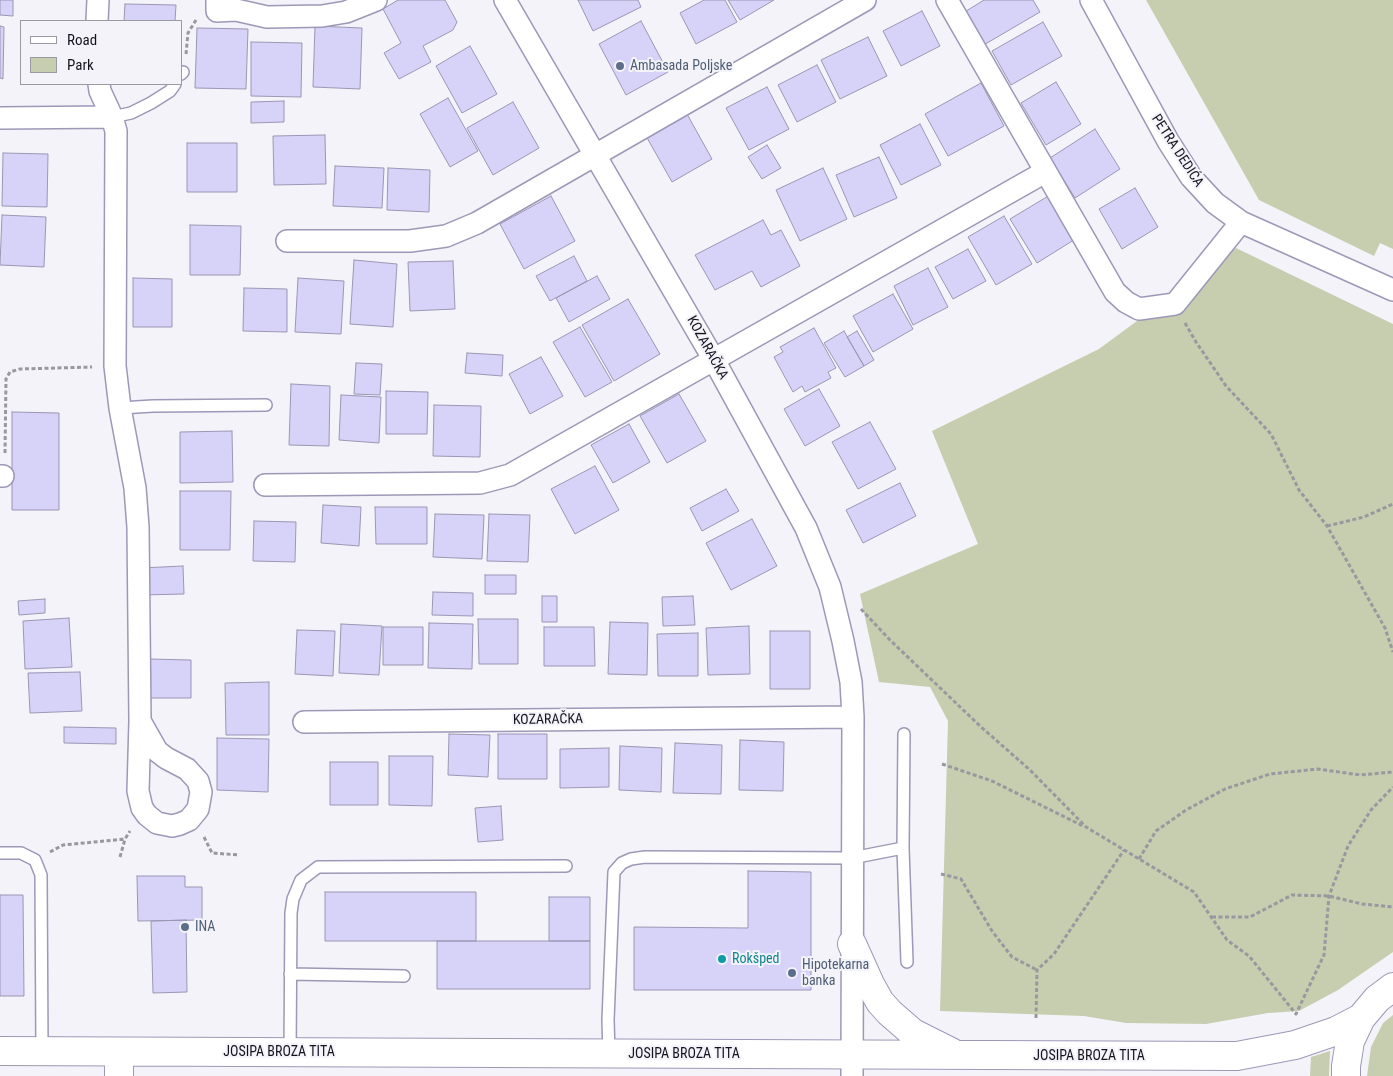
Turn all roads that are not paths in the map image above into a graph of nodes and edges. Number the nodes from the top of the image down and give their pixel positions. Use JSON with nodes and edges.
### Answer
{"nodes":[{"id":1,"x":98,"y":0,"type":"edge"},
{"id":2,"x":376,"y":0,"type":"edge"},
{"id":3,"x":505,"y":0,"type":"edge"},
{"id":4,"x":865,"y":0,"type":"edge"},
{"id":5,"x":946,"y":0,"type":"edge"},
{"id":6,"x":1090,"y":0,"type":"edge"},
{"id":7,"x":217,"y":6,"type":"edge"},
{"id":8,"x":97,"y":20,"type":"edge"},
{"id":9,"x":99,"y":85,"type":"edge"},
{"id":10,"x":174,"y":85,"type":"edge"},
{"id":11,"x":112,"y":117,"type":"junction"},
{"id":12,"x":0,"y":118,"type":"edge"},
{"id":13,"x":597,"y":156,"type":"junction"},
{"id":14,"x":1045,"y":172,"type":"junction"},
{"id":15,"x":1241,"y":222,"type":"junction"},
{"id":16,"x":286,"y":240,"type":"dead end"},
{"id":17,"x":1393,"y":290,"type":"edge"},
{"id":18,"x":714,"y":360,"type":"junction"},
{"id":19,"x":266,"y":405,"type":"dead end"},
{"id":20,"x":120,"y":408,"type":"junction"},
{"id":21,"x":265,"y":485,"type":"dead end"},
{"id":22,"x":853,"y":717,"type":"junction"},
{"id":23,"x":140,"y":721,"type":"junction"},
{"id":24,"x":304,"y":722,"type":"dead end"},
{"id":25,"x":904,"y":734,"type":"dead end"},
{"id":26,"x":903,"y":848,"type":"junction"},
{"id":27,"x":0,"y":853,"type":"edge"},
{"id":28,"x":852,"y":858,"type":"junction"},
{"id":29,"x":566,"y":866,"type":"dead end"},
{"id":30,"x":852,"y":944,"type":"junction"},
{"id":31,"x":907,"y":962,"type":"dead end"},
{"id":32,"x":290,"y":974,"type":"junction"},
{"id":33,"x":404,"y":976,"type":"dead end"},
{"id":34,"x":1393,"y":987,"type":"edge"},
{"id":35,"x":1361,"y":1018,"type":"junction"},
{"id":36,"x":0,"y":1051,"type":"edge"},
{"id":37,"x":42,"y":1052,"type":"junction"},
{"id":38,"x":290,"y":1053,"type":"junction"},
{"id":39,"x":609,"y":1054,"type":"junction"},
{"id":40,"x":960,"y":1055,"type":"junction"},
{"id":41,"x":119,"y":1064,"type":"edge"},
{"id":42,"x":852,"y":1066,"type":"edge"},
{"id":43,"x":1346,"y":1076,"type":"edge"}],
"edges":[{"from":1,"to":8,"type":"street"},
{"from":2,"to":7,"type":"street"},
{"from":3,"to":13,"type":"street","name":"KOZARAČKA"},
{"from":4,"to":13,"type":"street"},
{"from":5,"to":14,"type":"street"},
{"from":6,"to":15,"type":"street","name":"PETRA DEDIĆA"},
{"from":9,"to":11,"type":"street"},
{"from":10,"to":11,"type":"lane"},
{"from":11,"to":12,"type":"street"},
{"from":11,"to":20,"type":"street"},
{"from":13,"to":16,"type":"street"},
{"from":13,"to":18,"type":"street","name":"KOZARAČKA"},
{"from":14,"to":15,"type":"street"},
{"from":14,"to":18,"type":"street"},
{"from":15,"to":17,"type":"street","name":"PETRA DEDIĆA"},
{"from":18,"to":21,"type":"street"},
{"from":18,"to":22,"type":"street","name":"KOZARAČKA"},
{"from":19,"to":20,"type":"lane"},
{"from":20,"to":23,"type":"street"},
{"from":22,"to":24,"type":"street","name":"KOZARAČKA"},
{"from":22,"to":28,"type":"street","name":"KOZARAČKA"},
{"from":23,"to":23,"type":"street"},
{"from":25,"to":26,"type":"lane"},
{"from":26,"to":28,"type":"lane"},
{"from":26,"to":31,"type":"lane"},
{"from":27,"to":37,"type":"lane"},
{"from":28,"to":30,"type":"street","name":"KOZARAČKA"},
{"from":28,"to":39,"type":"lane"},
{"from":29,"to":32,"type":"lane"},
{"from":30,"to":40,"type":"main road"},
{"from":30,"to":42,"type":"street","name":"KOZARAČKA"},
{"from":32,"to":33,"type":"lane"},
{"from":32,"to":38,"type":"lane"},
{"from":34,"to":35,"type":"main road"},
{"from":35,"to":40,"type":"main road","name":"JOSIPA BROZA TITA"},
{"from":35,"to":43,"type":"main road"},
{"from":36,"to":37,"type":"main road","name":"JOSIPA BROZA TITA"},
{"from":37,"to":41,"type":"main road","name":"JOSIPA BROZA TITA"},
{"from":38,"to":39,"type":"main road","name":"JOSIPA BROZA TITA"},
{"from":38,"to":41,"type":"main road","name":"JOSIPA BROZA TITA"},
{"from":39,"to":42,"type":"main road","name":"JOSIPA BROZA TITA"},
{"from":40,"to":42,"type":"main road","name":"JOSIPA BROZA TITA"}]}
